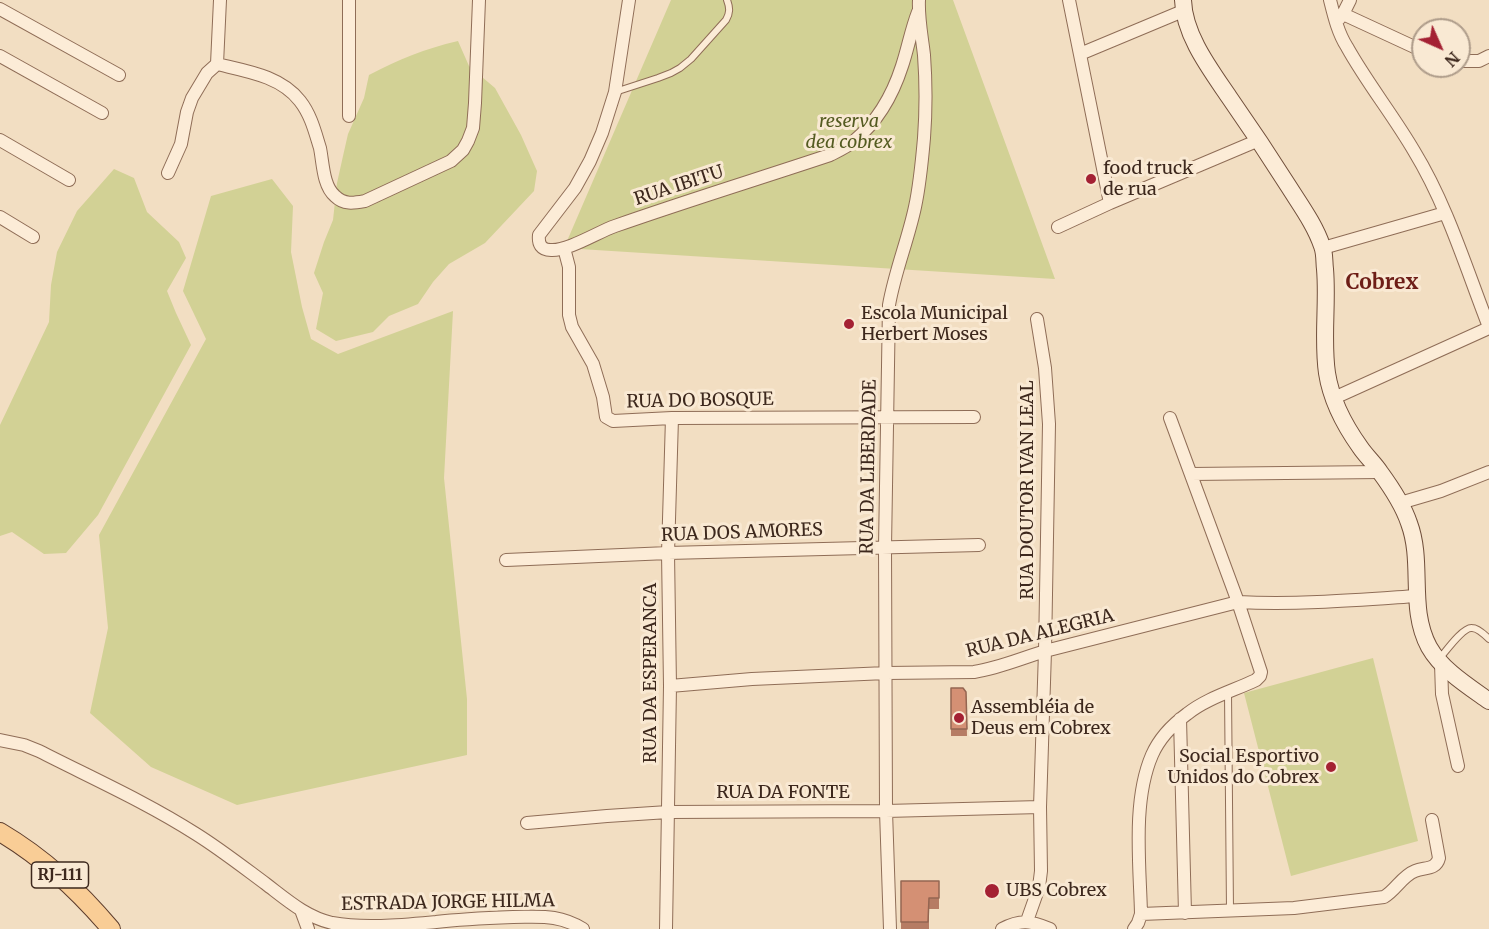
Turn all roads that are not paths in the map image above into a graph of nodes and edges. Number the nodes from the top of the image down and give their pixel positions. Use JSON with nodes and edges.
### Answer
{"nodes":[{"id":1,"x":220,"y":0,"type":"edge"},
{"id":2,"x":349,"y":0,"type":"edge"},
{"id":3,"x":479,"y":0,"type":"edge"},
{"id":4,"x":629,"y":0,"type":"edge"},
{"id":5,"x":728,"y":0,"type":"edge"},
{"id":6,"x":1070,"y":0,"type":"edge"},
{"id":7,"x":1330,"y":0,"type":"edge"},
{"id":8,"x":1350,"y":0,"type":"edge"},
{"id":9,"x":919,"y":5,"type":"edge"},
{"id":10,"x":1183,"y":5,"type":"edge"},
{"id":11,"x":0,"y":9,"type":"edge"},
{"id":12,"x":1340,"y":18,"type":"junction"},
{"id":13,"x":1411,"y":46,"type":"edge"},
{"id":14,"x":1080,"y":54,"type":"junction"},
{"id":15,"x":0,"y":56,"type":"edge"},
{"id":16,"x":1489,"y":56,"type":"edge"},
{"id":17,"x":1471,"y":61,"type":"edge"},
{"id":18,"x":217,"y":64,"type":"junction"},
{"id":19,"x":119,"y":75,"type":"dead end"},
{"id":20,"x":615,"y":92,"type":"junction"},
{"id":21,"x":102,"y":113,"type":"dead end"},
{"id":22,"x":349,"y":116,"type":"dead end"},
{"id":23,"x":0,"y":140,"type":"edge"},
{"id":24,"x":1259,"y":140,"type":"junction"},
{"id":25,"x":168,"y":173,"type":"dead end"},
{"id":26,"x":69,"y":180,"type":"dead end"},
{"id":27,"x":1110,"y":203,"type":"junction"},
{"id":28,"x":1445,"y":213,"type":"junction"},
{"id":29,"x":0,"y":217,"type":"edge"},
{"id":30,"x":1058,"y":227,"type":"dead end"},
{"id":31,"x":33,"y":237,"type":"dead end"},
{"id":32,"x":564,"y":248,"type":"junction"},
{"id":33,"x":1323,"y":248,"type":"junction"},
{"id":34,"x":1037,"y":319,"type":"dead end"},
{"id":35,"x":1489,"y":328,"type":"edge"},
{"id":36,"x":1334,"y":398,"type":"junction"},
{"id":37,"x":887,"y":417,"type":"junction"},
{"id":38,"x":974,"y":417,"type":"dead end"},
{"id":39,"x":672,"y":418,"type":"junction"},
{"id":40,"x":1170,"y":418,"type":"dead end"},
{"id":41,"x":1380,"y":472,"type":"junction"},
{"id":42,"x":1489,"y":472,"type":"edge"},
{"id":43,"x":1191,"y":474,"type":"junction"},
{"id":44,"x":1400,"y":503,"type":"junction"},
{"id":45,"x":980,"y":544,"type":"dead end"},
{"id":46,"x":885,"y":547,"type":"junction"},
{"id":47,"x":668,"y":553,"type":"junction"},
{"id":48,"x":506,"y":560,"type":"dead end"},
{"id":49,"x":1416,"y":596,"type":"junction"},
{"id":50,"x":1238,"y":602,"type":"junction"},
{"id":51,"x":1489,"y":639,"type":"edge"},
{"id":52,"x":1045,"y":651,"type":"junction"},
{"id":53,"x":1439,"y":662,"type":"junction"},
{"id":54,"x":886,"y":673,"type":"junction"},
{"id":55,"x":670,"y":686,"type":"junction"},
{"id":56,"x":1228,"y":692,"type":"junction"},
{"id":57,"x":1489,"y":701,"type":"edge"},
{"id":58,"x":1180,"y":719,"type":"junction"},
{"id":59,"x":0,"y":740,"type":"edge"},
{"id":60,"x":1458,"y":766,"type":"dead end"},
{"id":61,"x":1040,"y":807,"type":"junction"},
{"id":62,"x":886,"y":811,"type":"junction"},
{"id":63,"x":668,"y":812,"type":"junction"},
{"id":64,"x":1432,"y":820,"type":"dead end"},
{"id":65,"x":527,"y":823,"type":"dead end"},
{"id":66,"x":0,"y":832,"type":"edge"},
{"id":67,"x":301,"y":910,"type":"junction"},
{"id":68,"x":1230,"y":911,"type":"junction"},
{"id":69,"x":1185,"y":913,"type":"junction"},
{"id":70,"x":1141,"y":914,"type":"junction"},
{"id":71,"x":471,"y":918,"type":"junction"},
{"id":72,"x":1027,"y":921,"type":"junction"},
{"id":73,"x":111,"y":929,"type":"edge"},
{"id":74,"x":308,"y":929,"type":"edge"},
{"id":75,"x":463,"y":929,"type":"edge"},
{"id":76,"x":583,"y":929,"type":"edge"},
{"id":77,"x":666,"y":929,"type":"edge"},
{"id":78,"x":890,"y":929,"type":"edge"},
{"id":79,"x":1002,"y":929,"type":"edge"},
{"id":80,"x":1050,"y":929,"type":"edge"},
{"id":81,"x":1134,"y":929,"type":"edge"}],
"edges":[{"from":1,"to":18,"type":"street"},
{"from":2,"to":22,"type":"street"},
{"from":3,"to":18,"type":"street"},
{"from":4,"to":20,"type":"street"},
{"from":5,"to":20,"type":"lane"},
{"from":6,"to":14,"type":"street"},
{"from":7,"to":12,"type":"street"},
{"from":8,"to":12,"type":"street"},
{"from":9,"to":32,"type":"street","name":"RUA IBITU"},
{"from":9,"to":37,"type":"street","name":"RUA DA LIBERDADE"},
{"from":10,"to":14,"type":"street"},
{"from":10,"to":24,"type":"street"},
{"from":11,"to":19,"type":"street"},
{"from":12,"to":13,"type":"street"},
{"from":12,"to":28,"type":"street"},
{"from":14,"to":27,"type":"street"},
{"from":15,"to":21,"type":"street"},
{"from":16,"to":17,"type":"street"},
{"from":18,"to":25,"type":"street"},
{"from":20,"to":32,"type":"street"},
{"from":23,"to":26,"type":"street"},
{"from":24,"to":27,"type":"street"},
{"from":24,"to":33,"type":"street"},
{"from":27,"to":30,"type":"street"},
{"from":28,"to":33,"type":"street"},
{"from":28,"to":35,"type":"street"},
{"from":29,"to":31,"type":"street"},
{"from":32,"to":39,"type":"street","name":"RUA DO BOSQUE"},
{"from":33,"to":36,"type":"street"},
{"from":34,"to":52,"type":"street","name":"RUA DOUTOR IVAN LEAL"},
{"from":35,"to":36,"type":"street"},
{"from":36,"to":41,"type":"street"},
{"from":37,"to":38,"type":"street","name":"RUA DO BOSQUE"},
{"from":37,"to":39,"type":"street","name":"RUA DO BOSQUE"},
{"from":37,"to":46,"type":"street","name":"RUA DA LIBERDADE"},
{"from":39,"to":47,"type":"street","name":"RUA DA ESPERANCA"},
{"from":40,"to":43,"type":"street"},
{"from":41,"to":43,"type":"street"},
{"from":41,"to":44,"type":"street"},
{"from":42,"to":44,"type":"street"},
{"from":43,"to":50,"type":"street"},
{"from":44,"to":49,"type":"street"},
{"from":45,"to":46,"type":"street","name":"RUA DOS AMORES"},
{"from":46,"to":47,"type":"street","name":"RUA DOS AMORES"},
{"from":46,"to":54,"type":"street","name":"RUA DA LIBERDADE"},
{"from":47,"to":48,"type":"street","name":"RUA DOS AMORES"},
{"from":47,"to":55,"type":"street","name":"RUA DA ESPERANCA"},
{"from":49,"to":50,"type":"street","name":"RUA DA ALEGRIA"},
{"from":49,"to":53,"type":"street"},
{"from":50,"to":52,"type":"street","name":"RUA DA ALEGRIA"},
{"from":50,"to":56,"type":"street"},
{"from":51,"to":53,"type":"lane"},
{"from":52,"to":54,"type":"street","name":"RUA DA ALEGRIA"},
{"from":52,"to":61,"type":"street","name":"RUA DOUTOR IVAN LEAL"},
{"from":53,"to":57,"type":"street"},
{"from":53,"to":60,"type":"street"},
{"from":54,"to":55,"type":"street","name":"RUA DA ALEGRIA"},
{"from":54,"to":62,"type":"street","name":"RUA DA LIBERDADE"},
{"from":55,"to":63,"type":"street","name":"RUA DA ESPERANCA"},
{"from":56,"to":58,"type":"street"},
{"from":56,"to":68,"type":"lane"},
{"from":58,"to":69,"type":"street"},
{"from":58,"to":70,"type":"street"},
{"from":59,"to":67,"type":"street","name":"ESTRADA JORGE HILMA"},
{"from":61,"to":62,"type":"street","name":"RUA DA FONTE"},
{"from":61,"to":72,"type":"street","name":"RUA DOUTOR IVAN LEAL"},
{"from":62,"to":63,"type":"street","name":"RUA DA FONTE"},
{"from":62,"to":78,"type":"street","name":"RUA DA LIBERDADE"},
{"from":63,"to":65,"type":"street","name":"RUA DA FONTE"},
{"from":63,"to":77,"type":"street","name":"RUA DA ESPERANCA"},
{"from":64,"to":68,"type":"street"},
{"from":66,"to":73,"type":"main road","number":"RJ-111"},
{"from":67,"to":71,"type":"street","name":"ESTRADA JORGE HILMA"},
{"from":67,"to":74,"type":"street"},
{"from":68,"to":69,"type":"street"},
{"from":69,"to":70,"type":"street"},
{"from":70,"to":81,"type":"street"},
{"from":71,"to":75,"type":"street"},
{"from":71,"to":76,"type":"street","name":"ESTRADA JORGE HILMA"},
{"from":72,"to":79,"type":"street"},
{"from":72,"to":80,"type":"street"}]}
